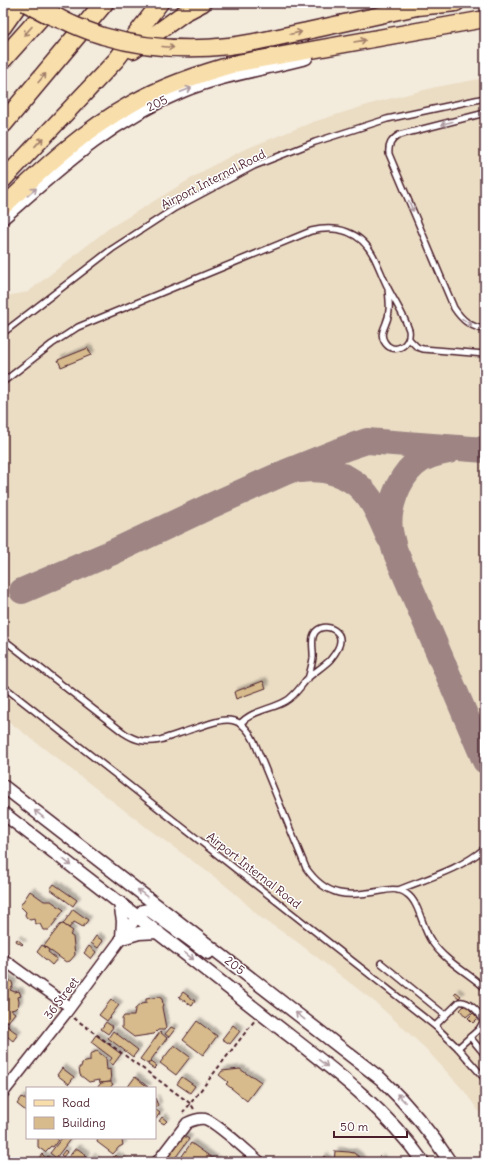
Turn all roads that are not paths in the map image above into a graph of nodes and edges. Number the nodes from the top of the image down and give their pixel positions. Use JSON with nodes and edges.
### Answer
{"nodes":[{"id":1,"x":20,"y":3,"type":"edge"},
{"id":2,"x":25,"y":3,"type":"edge"},
{"id":3,"x":39,"y":3,"type":"edge"},
{"id":4,"x":53,"y":3,"type":"edge"},
{"id":5,"x":104,"y":3,"type":"edge"},
{"id":6,"x":160,"y":3,"type":"edge"},
{"id":7,"x":203,"y":3,"type":"edge"},
{"id":8,"x":456,"y":3,"type":"edge"},
{"id":9,"x":424,"y":5,"type":"edge"},
{"id":10,"x":485,"y":18,"type":"edge"},
{"id":11,"x":63,"y":21,"type":"junction"},
{"id":12,"x":3,"y":27,"type":"edge"},
{"id":13,"x":340,"y":44,"type":"junction"},
{"id":14,"x":3,"y":59,"type":"edge"},
{"id":15,"x":94,"y":84,"type":"junction"},
{"id":16,"x":485,"y":98,"type":"edge"},
{"id":17,"x":485,"y":113,"type":"edge"},
{"id":18,"x":3,"y":124,"type":"edge"},
{"id":19,"x":3,"y":180,"type":"edge"},
{"id":20,"x":3,"y":207,"type":"edge"},
{"id":21,"x":3,"y":218,"type":"edge"},
{"id":22,"x":388,"y":289,"type":"junction"},
{"id":23,"x":485,"y":329,"type":"edge"},
{"id":24,"x":3,"y":333,"type":"edge"},
{"id":25,"x":409,"y":340,"type":"junction"},
{"id":26,"x":485,"y":354,"type":"edge"},
{"id":27,"x":3,"y":382,"type":"edge"},
{"id":28,"x":485,"y":569,"type":"edge"},
{"id":29,"x":485,"y":577,"type":"edge"},
{"id":30,"x":3,"y":639,"type":"edge"},
{"id":31,"x":308,"y":679,"type":"junction"},
{"id":32,"x":3,"y":686,"type":"edge"},
{"id":33,"x":240,"y":724,"type":"junction"},
{"id":34,"x":3,"y":786,"type":"edge"},
{"id":35,"x":3,"y":813,"type":"edge"},
{"id":36,"x":485,"y":848,"type":"edge"},
{"id":37,"x":398,"y":890,"type":"junction"},
{"id":38,"x":120,"y":903,"type":"junction"},
{"id":39,"x":138,"y":916,"type":"junction"},
{"id":40,"x":158,"y":932,"type":"junction"},
{"id":41,"x":122,"y":938,"type":"junction"},
{"id":42,"x":3,"y":959,"type":"edge"},
{"id":43,"x":232,"y":962,"type":"junction"},
{"id":44,"x":381,"y":963,"type":"dead end"},
{"id":45,"x":485,"y":988,"type":"edge"},
{"id":46,"x":68,"y":1010,"type":"junction"},
{"id":47,"x":445,"y":1015,"type":"junction"},
{"id":48,"x":435,"y":1026,"type":"junction"},
{"id":49,"x":470,"y":1037,"type":"junction"},
{"id":50,"x":458,"y":1048,"type":"junction"},
{"id":51,"x":485,"y":1056,"type":"edge"},
{"id":52,"x":485,"y":1079,"type":"edge"},
{"id":53,"x":3,"y":1093,"type":"edge"},
{"id":54,"x":153,"y":1159,"type":"edge"},
{"id":55,"x":260,"y":1162,"type":"edge"},
{"id":56,"x":423,"y":1162,"type":"edge"},
{"id":57,"x":450,"y":1162,"type":"edge"}],
"edges":[{"from":1,"to":12,"type":"main road"},
{"from":2,"to":11,"type":"main road","bridge":true},
{"from":3,"to":11,"type":"main road","bridge":true},
{"from":4,"to":14,"type":"highway","one_way":true},
{"from":18,"to":5,"type":"highway","one_way":true},
{"from":6,"to":15,"type":"main road"},
{"from":7,"to":15,"type":"main road"},
{"from":8,"to":9,"type":"main road"},
{"from":11,"to":9,"type":"main road","one_way":true,"bridge":true},
{"from":13,"to":10,"type":"main road","one_way":true},
{"from":13,"to":20,"type":"main road"},
{"from":21,"to":13,"type":"street","name":"205","one_way":true},
{"from":19,"to":15,"type":"main road","one_way":true},
{"from":16,"to":24,"type":"lane","name":"Airport Internal Road"},
{"from":17,"to":23,"type":"lane","one_way":true},
{"from":22,"to":25,"type":"lane"},
{"from":22,"to":25,"type":"lane"},
{"from":22,"to":27,"type":"lane"},
{"from":25,"to":26,"type":"lane"},
{"from":28,"to":29,"type":"lane"},
{"from":30,"to":33,"type":"lane"},
{"from":31,"to":31,"type":"lane"},
{"from":31,"to":33,"type":"lane"},
{"from":32,"to":48,"type":"lane","name":"Airport Internal Road"},
{"from":33,"to":37,"type":"lane"},
{"from":43,"to":34,"type":"street","name":"205","one_way":true},
{"from":35,"to":38,"type":"street","name":"205","one_way":true},
{"from":36,"to":37,"type":"lane"},
{"from":37,"to":45,"type":"lane"},
{"from":38,"to":39,"type":"street","name":"205"},
{"from":38,"to":41,"type":"street"},
{"from":39,"to":40,"type":"street","name":"205"},
{"from":39,"to":41,"type":"street","name":"36 Street"},
{"from":39,"to":43,"type":"street"},
{"from":40,"to":41,"type":"street"},
{"from":40,"to":56,"type":"street","name":"205","one_way":true},
{"from":41,"to":46,"type":"street","name":"36 Street"},
{"from":42,"to":46,"type":"street"},
{"from":57,"to":43,"type":"street","name":"205","one_way":true},
{"from":44,"to":47,"type":"lane"},
{"from":46,"to":53,"type":"street","name":"36 Street"},
{"from":47,"to":48,"type":"lane"},
{"from":47,"to":49,"type":"lane"},
{"from":48,"to":50,"type":"lane","name":"Airport Internal Road"},
{"from":49,"to":50,"type":"lane"},
{"from":49,"to":51,"type":"lane"},
{"from":50,"to":52,"type":"lane","name":"Airport Internal Road"},
{"from":54,"to":55,"type":"street"}]}
